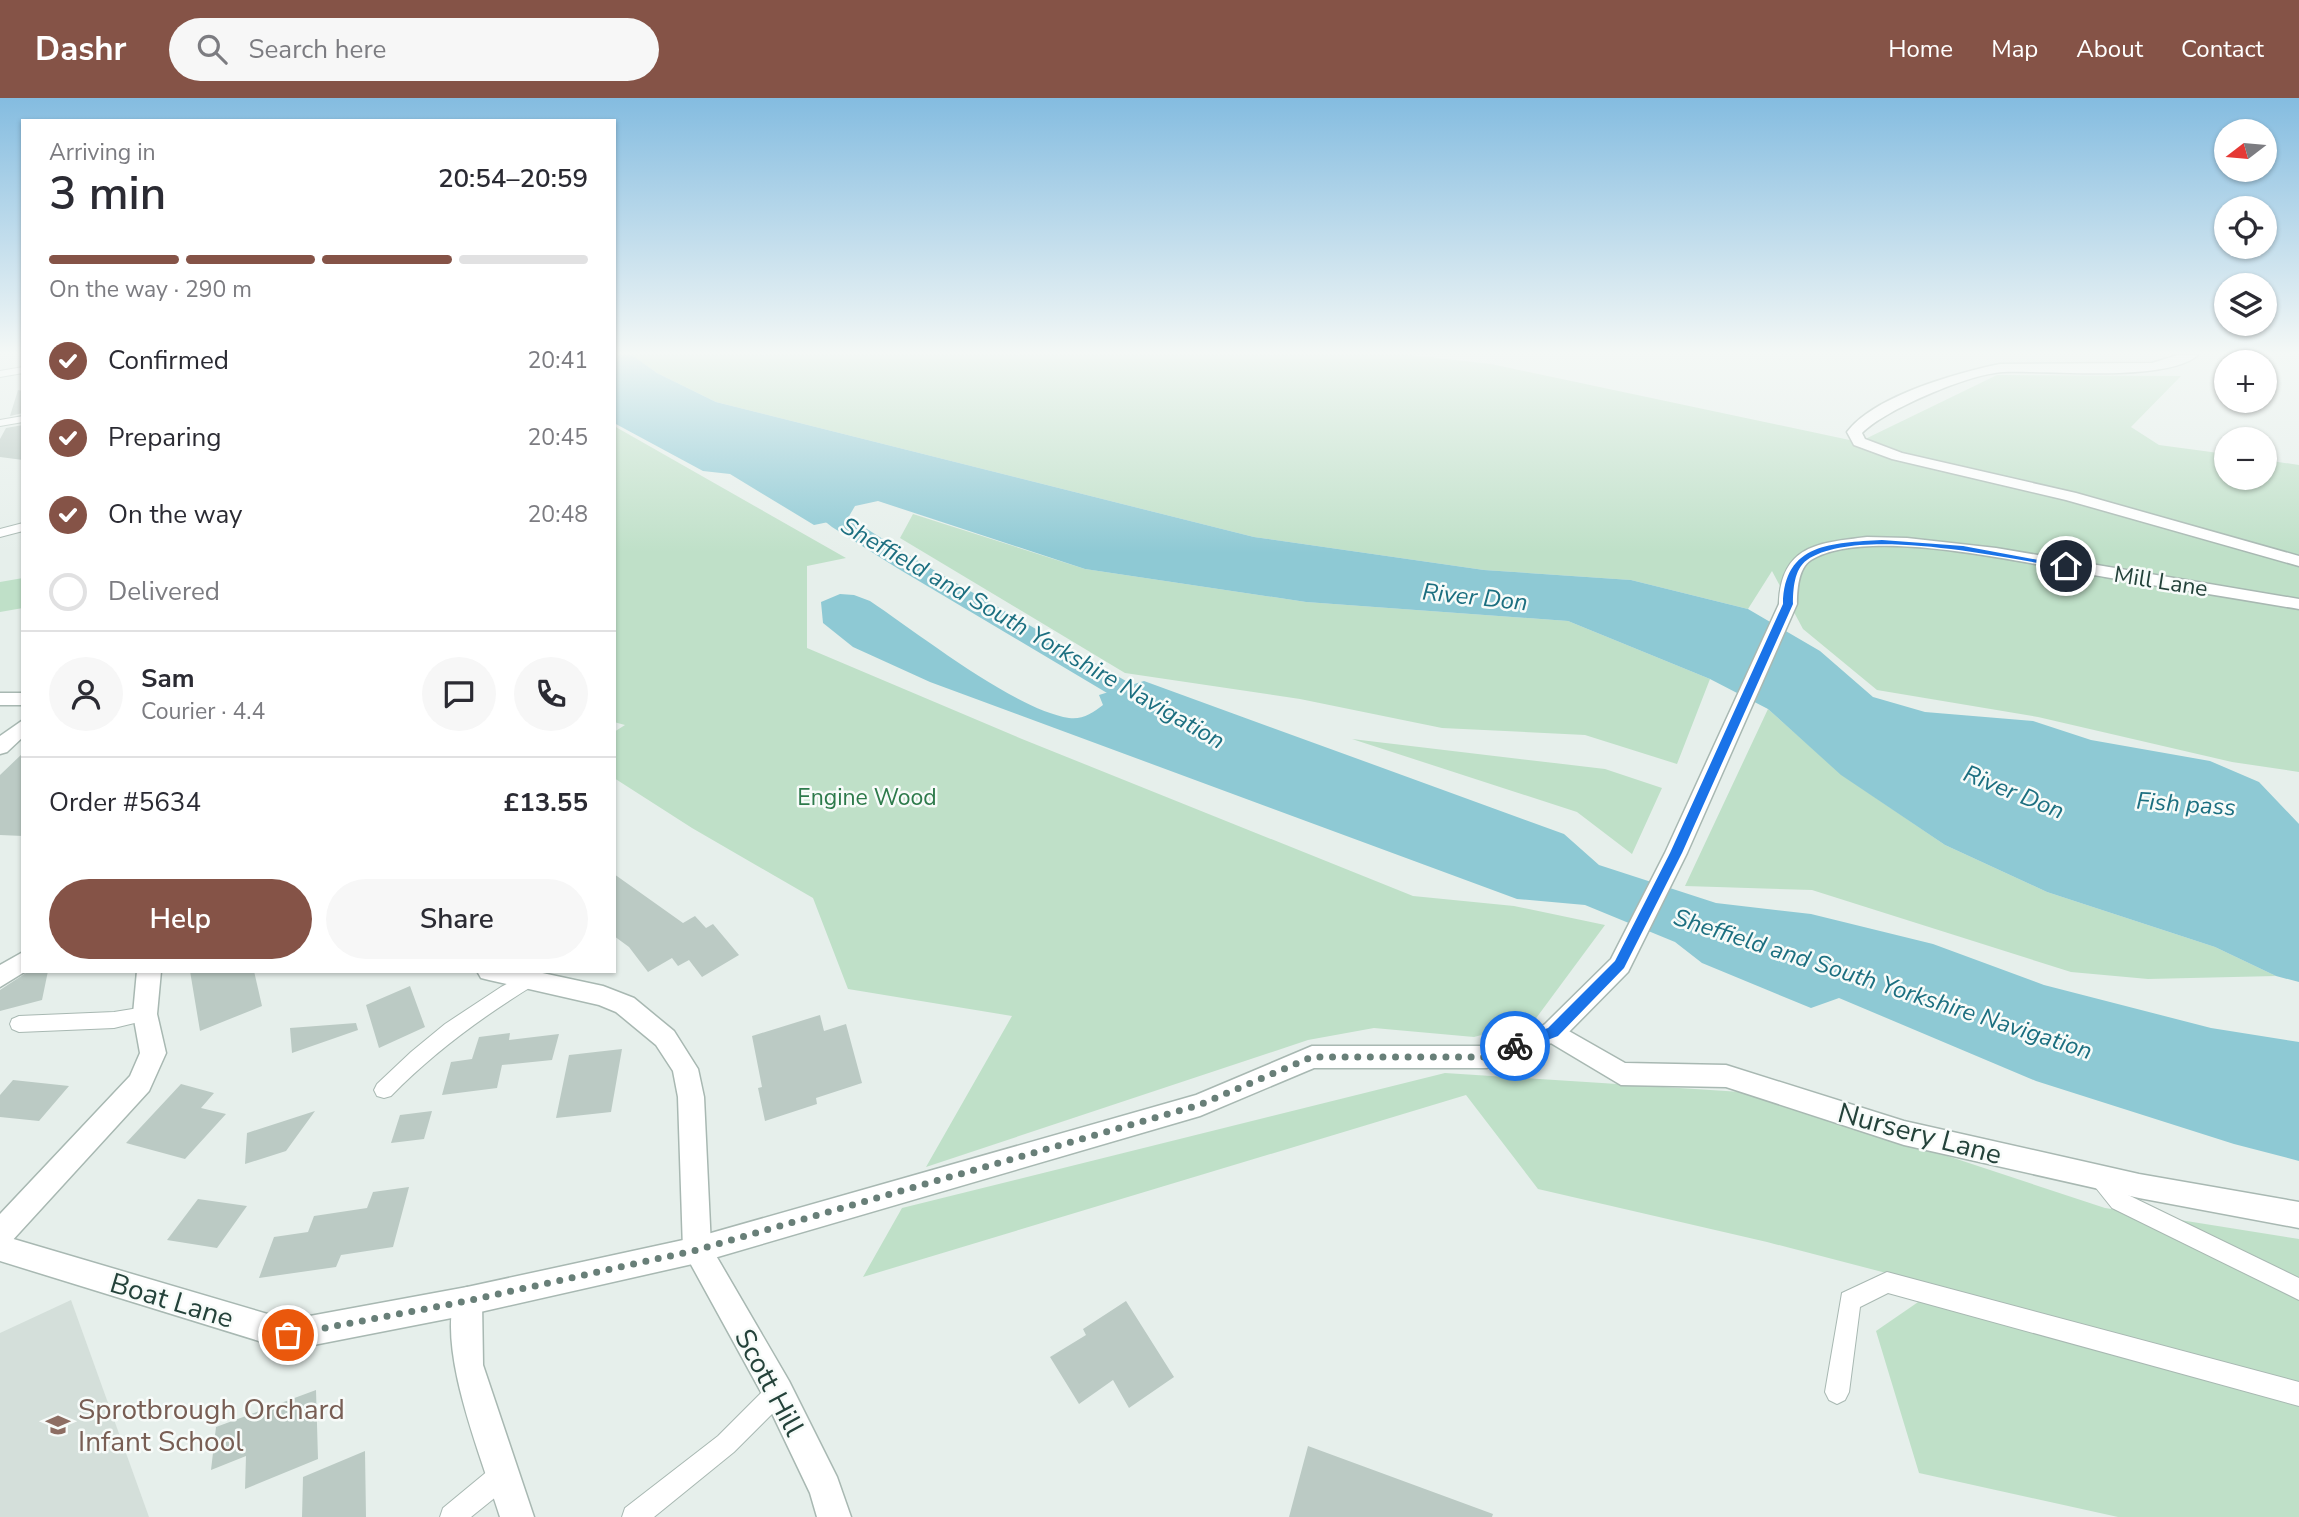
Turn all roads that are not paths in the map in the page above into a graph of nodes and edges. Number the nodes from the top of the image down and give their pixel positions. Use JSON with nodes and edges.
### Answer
{"nodes":[{"id":1,"x":1863,"y":421,"type":"edge"},
{"id":2,"x":21,"y":528,"type":"edge"},
{"id":3,"x":0,"y":533,"type":"edge"},
{"id":4,"x":2299,"y":561,"type":"edge"},
{"id":5,"x":2299,"y":604,"type":"edge"},
{"id":6,"x":0,"y":699,"type":"edge"},
{"id":7,"x":21,"y":702,"type":"edge"},
{"id":8,"x":21,"y":728,"type":"edge"},
{"id":9,"x":0,"y":747,"type":"edge"},
{"id":10,"x":1676,"y":853,"type":"joint"},
{"id":11,"x":21,"y":962,"type":"edge"},
{"id":12,"x":149,"y":973,"type":"edge"},
{"id":13,"x":498,"y":973,"type":"edge"},
{"id":14,"x":0,"y":978,"type":"edge"},
{"id":15,"x":528,"y":980,"type":"junction"},
{"id":16,"x":145,"y":1014,"type":"junction"},
{"id":17,"x":19,"y":1024,"type":"dead end"},
{"id":18,"x":1553,"y":1032,"type":"junction"},
{"id":19,"x":384,"y":1090,"type":"dead end"},
{"id":20,"x":2096,"y":1176,"type":"junction"},
{"id":21,"x":2299,"y":1215,"type":"edge"},
{"id":22,"x":0,"y":1234,"type":"edge"},
{"id":23,"x":0,"y":1248,"type":"edge"},
{"id":24,"x":697,"y":1250,"type":"junction"},
{"id":25,"x":2299,"y":1289,"type":"edge"},
{"id":26,"x":467,"y":1301,"type":"junction"},
{"id":27,"x":778,"y":1392,"type":"junction"},
{"id":28,"x":1837,"y":1392,"type":"dead end"},
{"id":29,"x":2299,"y":1394,"type":"edge"},
{"id":30,"x":511,"y":1494,"type":"edge"},
{"id":31,"x":452,"y":1517,"type":"edge"},
{"id":32,"x":634,"y":1517,"type":"edge"},
{"id":33,"x":834,"y":1517,"type":"edge"}],
"edges":[{"from":1,"to":4,"type":"street"},
{"from":2,"to":3,"type":"lane"},
{"from":5,"to":10,"type":"street","name":"Mill Lane"},
{"from":6,"to":7,"type":"street"},
{"from":8,"to":9,"type":"street"},
{"from":10,"to":18,"type":"street","name":"Boat Lane"},
{"from":11,"to":14,"type":"street"},
{"from":12,"to":16,"type":"street"},
{"from":13,"to":15,"type":"street"},
{"from":15,"to":19,"type":"lane"},
{"from":15,"to":24,"type":"street"},
{"from":16,"to":17,"type":"lane"},
{"from":16,"to":22,"type":"street"},
{"from":18,"to":20,"type":"street","name":"Nursery Lane"},
{"from":18,"to":24,"type":"street","name":"Boat Lane"},
{"from":20,"to":21,"type":"street","name":"Nursery Lane"},
{"from":20,"to":25,"type":"lane"},
{"from":23,"to":26,"type":"street","name":"Boat Lane"},
{"from":24,"to":26,"type":"street","name":"Boat Lane"},
{"from":24,"to":27,"type":"street","name":"Scott Hill"},
{"from":26,"to":30,"type":"street"},
{"from":27,"to":32,"type":"lane"},
{"from":27,"to":33,"type":"street","name":"Scott Hill"},
{"from":28,"to":29,"type":"lane"},
{"from":30,"to":31,"type":"lane"}]}
